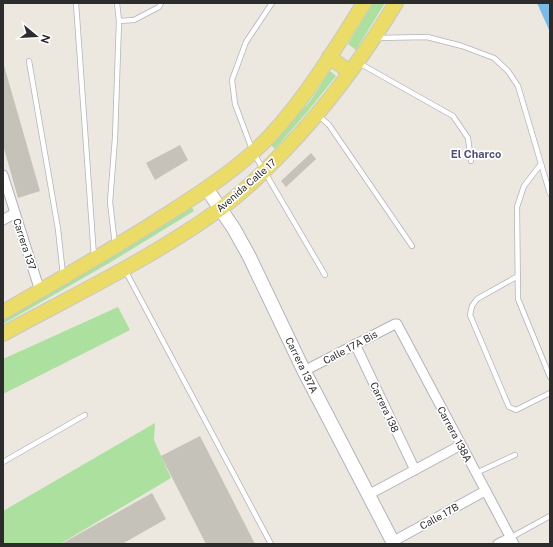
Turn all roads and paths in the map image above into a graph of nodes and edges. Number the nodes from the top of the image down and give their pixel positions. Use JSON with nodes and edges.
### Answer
{"nodes":[{"id":1,"x":76,"y":3,"type":"edge"},
{"id":2,"x":117,"y":3,"type":"edge"},
{"id":3,"x":161,"y":3,"type":"edge"},
{"id":4,"x":272,"y":3,"type":"edge"},
{"id":5,"x":364,"y":3,"type":"edge"},
{"id":6,"x":396,"y":3,"type":"edge"},
{"id":7,"x":119,"y":21,"type":"junction"},
{"id":8,"x":374,"y":38,"type":"junction"},
{"id":9,"x":329,"y":58,"type":"junction"},
{"id":10,"x":29,"y":60,"type":"dead end"},
{"id":11,"x":354,"y":67,"type":"junction"},
{"id":12,"x":318,"y":115,"type":"junction"},
{"id":13,"x":253,"y":152,"type":"junction"},
{"id":14,"x":471,"y":161,"type":"dead end"},
{"id":15,"x":541,"y":164,"type":"junction"},
{"id":16,"x":264,"y":172,"type":"junction"},
{"id":17,"x":3,"y":174,"type":"edge"},
{"id":18,"x":207,"y":188,"type":"junction"},
{"id":19,"x":550,"y":194,"type":"edge"},
{"id":20,"x":220,"y":209,"type":"junction"},
{"id":21,"x":15,"y":214,"type":"junction"},
{"id":22,"x":3,"y":220,"type":"edge"},
{"id":23,"x":412,"y":246,"type":"dead end"},
{"id":24,"x":115,"y":247,"type":"junction"},
{"id":25,"x":94,"y":259,"type":"junction"},
{"id":26,"x":124,"y":268,"type":"junction"},
{"id":27,"x":324,"y":275,"type":"dead end"},
{"id":28,"x":518,"y":276,"type":"junction"},
{"id":29,"x":63,"y":277,"type":"junction"},
{"id":30,"x":40,"y":291,"type":"junction"},
{"id":31,"x":3,"y":312,"type":"edge"},
{"id":32,"x":397,"y":324,"type":"joint"},
{"id":33,"x":3,"y":334,"type":"edge"},
{"id":34,"x":355,"y":344,"type":"junction"},
{"id":35,"x":304,"y":371,"type":"junction"},
{"id":36,"x":550,"y":377,"type":"edge"},
{"id":37,"x":550,"y":393,"type":"edge"},
{"id":38,"x":85,"y":415,"type":"dead end"},
{"id":39,"x":461,"y":445,"type":"junction"},
{"id":40,"x":515,"y":455,"type":"dead end"},
{"id":41,"x":3,"y":462,"type":"edge"},
{"id":42,"x":415,"y":470,"type":"junction"},
{"id":43,"x":476,"y":473,"type":"junction"},
{"id":44,"x":485,"y":491,"type":"junction"},
{"id":45,"x":368,"y":495,"type":"junction"},
{"id":46,"x":550,"y":516,"type":"edge"},
{"id":47,"x":512,"y":541,"type":"edge"},
{"id":48,"x":393,"y":543,"type":"edge"},
{"id":49,"x":271,"y":544,"type":"edge"},
{"id":50,"x":498,"y":544,"type":"edge"}],
"edges":[{"from":1,"to":25,"type":"lane"},
{"from":2,"to":7,"type":"lane"},
{"from":3,"to":7,"type":"lane"},
{"from":4,"to":13,"type":"lane"},
{"from":5,"to":9,"type":"main road","name":"Avenida Calle 17"},
{"from":6,"to":8,"type":"main road","name":"Avenida Calle 17"},
{"from":7,"to":24,"type":"lane"},
{"from":8,"to":11,"type":"main road","name":"Avenida Calle 17"},
{"from":8,"to":15,"type":"lane"},
{"from":9,"to":11,"type":"main road"},
{"from":9,"to":13,"type":"main road","name":"Avenida Calle 17"},
{"from":10,"to":29,"type":"lane"},
{"from":11,"to":12,"type":"main road","name":"Avenida Calle 17"},
{"from":11,"to":14,"type":"lane"},
{"from":12,"to":16,"type":"main road","name":"Avenida Calle 17"},
{"from":12,"to":23,"type":"lane"},
{"from":13,"to":16,"type":"lane"},
{"from":13,"to":18,"type":"main road","name":"Avenida Calle 17"},
{"from":15,"to":19,"type":"lane"},
{"from":15,"to":28,"type":"lane"},
{"from":16,"to":20,"type":"main road","name":"Avenida Calle 17"},
{"from":16,"to":27,"type":"lane"},
{"from":17,"to":21,"type":"street","name":"Carrera 137"},
{"from":18,"to":20,"type":"street","name":"Carrera 137A"},
{"from":18,"to":24,"type":"main road","name":"Avenida Calle 17"},
{"from":20,"to":26,"type":"main road","name":"Avenida Calle 17"},
{"from":20,"to":35,"type":"street","name":"Carrera 137A"},
{"from":21,"to":22,"type":"street"},
{"from":21,"to":30,"type":"street","name":"Carrera 137"},
{"from":24,"to":25,"type":"main road","name":"Avenida Calle 17"},
{"from":25,"to":29,"type":"main road","name":"Avenida Calle 17"},
{"from":26,"to":33,"type":"main road","name":"Avenida Calle 17"},
{"from":26,"to":49,"type":"lane"},
{"from":28,"to":36,"type":"lane"},
{"from":28,"to":37,"type":"lane"},
{"from":29,"to":30,"type":"main road","name":"Avenida Calle 17"},
{"from":30,"to":31,"type":"main road","name":"Avenida Calle 17"},
{"from":32,"to":34,"type":"street","name":"Calle 17A Bis"},
{"from":32,"to":39,"type":"street","name":"Carrera 138A"},
{"from":34,"to":35,"type":"street","name":"Calle 17A Bis"},
{"from":34,"to":42,"type":"street","name":"Carrera 138"},
{"from":35,"to":45,"type":"street","name":"Carrera 137A"},
{"from":38,"to":41,"type":"lane"},
{"from":39,"to":42,"type":"street"},
{"from":39,"to":43,"type":"street","name":"Carrera 138A"},
{"from":40,"to":43,"type":"lane"},
{"from":42,"to":45,"type":"street"},
{"from":43,"to":44,"type":"street","name":"Carrera 138A"},
{"from":44,"to":47,"type":"street","name":"Carrera 138A"},
{"from":44,"to":48,"type":"street","name":"Calle 17B"},
{"from":45,"to":48,"type":"street","name":"Carrera 137A"},
{"from":46,"to":47,"type":"lane"},
{"from":47,"to":50,"type":"street"}]}
